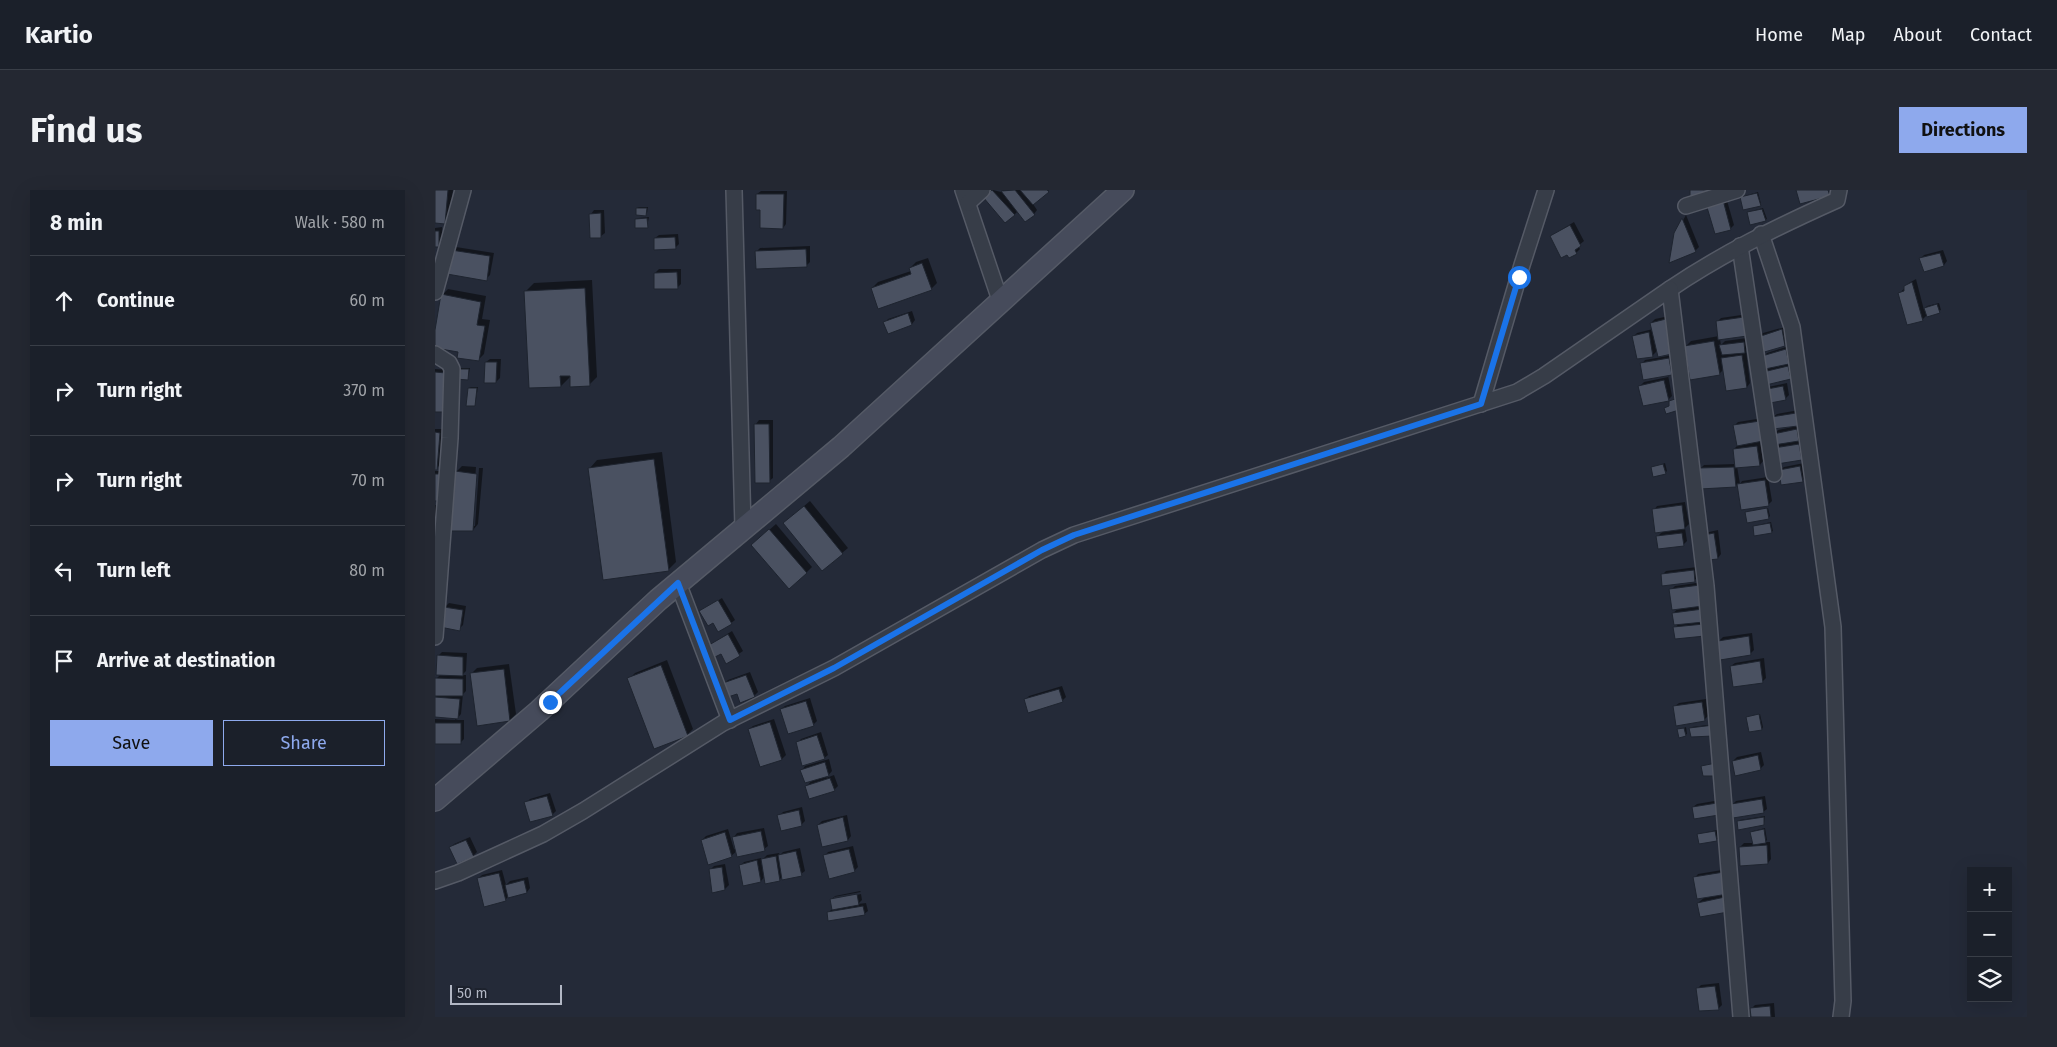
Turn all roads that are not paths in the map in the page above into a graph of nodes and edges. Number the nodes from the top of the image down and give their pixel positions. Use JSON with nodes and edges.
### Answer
{"nodes":[{"id":1,"x":463,"y":190,"type":"edge"},
{"id":2,"x":734,"y":190,"type":"edge"},
{"id":3,"x":982,"y":190,"type":"edge"},
{"id":4,"x":1547,"y":190,"type":"edge"},
{"id":5,"x":1737,"y":190,"type":"edge"},
{"id":6,"x":1839,"y":190,"type":"edge"},
{"id":7,"x":1120,"y":192,"type":"edge"},
{"id":8,"x":966,"y":196,"type":"edge"},
{"id":9,"x":1685,"y":206,"type":"dead end"},
{"id":10,"x":1761,"y":234,"type":"junction"},
{"id":11,"x":1740,"y":246,"type":"junction"},
{"id":12,"x":1670,"y":288,"type":"junction"},
{"id":13,"x":435,"y":292,"type":"edge"},
{"id":14,"x":1001,"y":303,"type":"junction"},
{"id":15,"x":435,"y":354,"type":"edge"},
{"id":16,"x":1481,"y":404,"type":"junction"},
{"id":17,"x":1773,"y":474,"type":"dead end"},
{"id":18,"x":743,"y":528,"type":"junction"},
{"id":19,"x":678,"y":583,"type":"junction"},
{"id":20,"x":435,"y":637,"type":"edge"},
{"id":21,"x":730,"y":720,"type":"junction"},
{"id":22,"x":435,"y":800,"type":"edge"},
{"id":23,"x":435,"y":881,"type":"edge"},
{"id":24,"x":1741,"y":1017,"type":"edge"},
{"id":25,"x":1841,"y":1017,"type":"edge"}],
"edges":[{"from":1,"to":13,"type":"street"},
{"from":2,"to":18,"type":"street"},
{"from":3,"to":8,"type":"street"},
{"from":4,"to":16,"type":"street"},
{"from":5,"to":9,"type":"street"},
{"from":6,"to":10,"type":"street"},
{"from":7,"to":14,"type":"street"},
{"from":8,"to":14,"type":"street"},
{"from":10,"to":11,"type":"street"},
{"from":10,"to":25,"type":"street"},
{"from":11,"to":12,"type":"street"},
{"from":11,"to":17,"type":"street"},
{"from":12,"to":16,"type":"street"},
{"from":12,"to":24,"type":"street"},
{"from":14,"to":18,"type":"street"},
{"from":15,"to":20,"type":"street"},
{"from":16,"to":21,"type":"street"},
{"from":18,"to":19,"type":"street"},
{"from":19,"to":21,"type":"street"},
{"from":19,"to":22,"type":"street"},
{"from":21,"to":23,"type":"street"}]}
